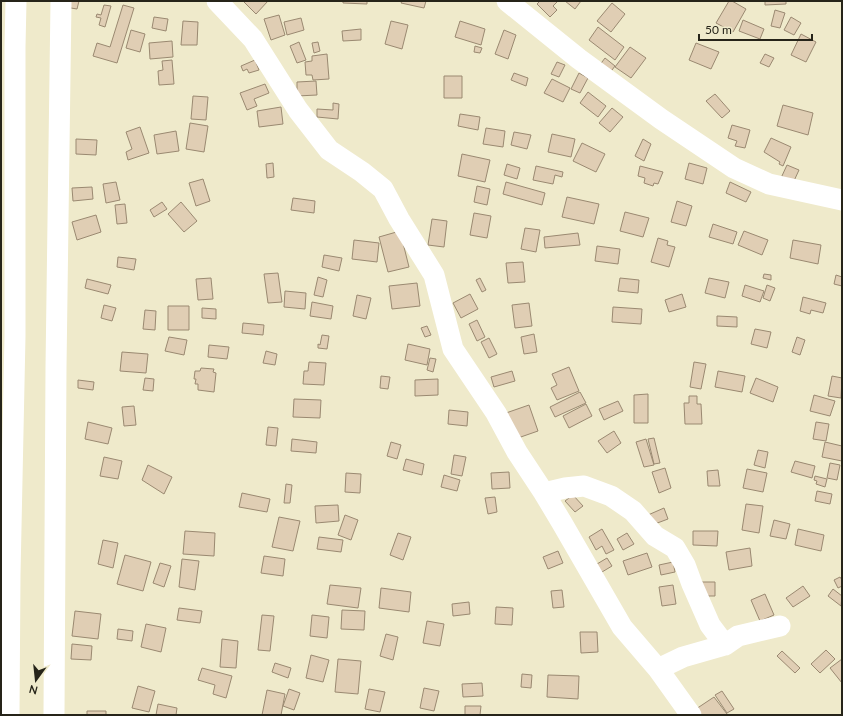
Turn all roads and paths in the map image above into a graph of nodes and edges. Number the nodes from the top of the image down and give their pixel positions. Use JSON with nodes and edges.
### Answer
{"nodes":[{"id":1,"x":16,"y":1,"type":"edge"},
{"id":2,"x":61,"y":1,"type":"edge"},
{"id":3,"x":217,"y":1,"type":"edge"},
{"id":4,"x":507,"y":1,"type":"edge"},
{"id":5,"x":842,"y":200,"type":"edge"},
{"id":6,"x":544,"y":493,"type":"junction"},
{"id":7,"x":780,"y":626,"type":"dead end"},
{"id":8,"x":725,"y":645,"type":"junction"},
{"id":9,"x":658,"y":669,"type":"junction"},
{"id":10,"x":8,"y":715,"type":"edge"},
{"id":11,"x":54,"y":715,"type":"edge"},
{"id":12,"x":691,"y":715,"type":"edge"}],
"edges":[{"from":1,"to":10,"type":"street"},
{"from":2,"to":11,"type":"street"},
{"from":3,"to":6,"type":"street"},
{"from":4,"to":5,"type":"street"},
{"from":6,"to":8,"type":"street"},
{"from":6,"to":9,"type":"street"},
{"from":7,"to":8,"type":"street"},
{"from":8,"to":9,"type":"street"},
{"from":9,"to":12,"type":"street"}]}
